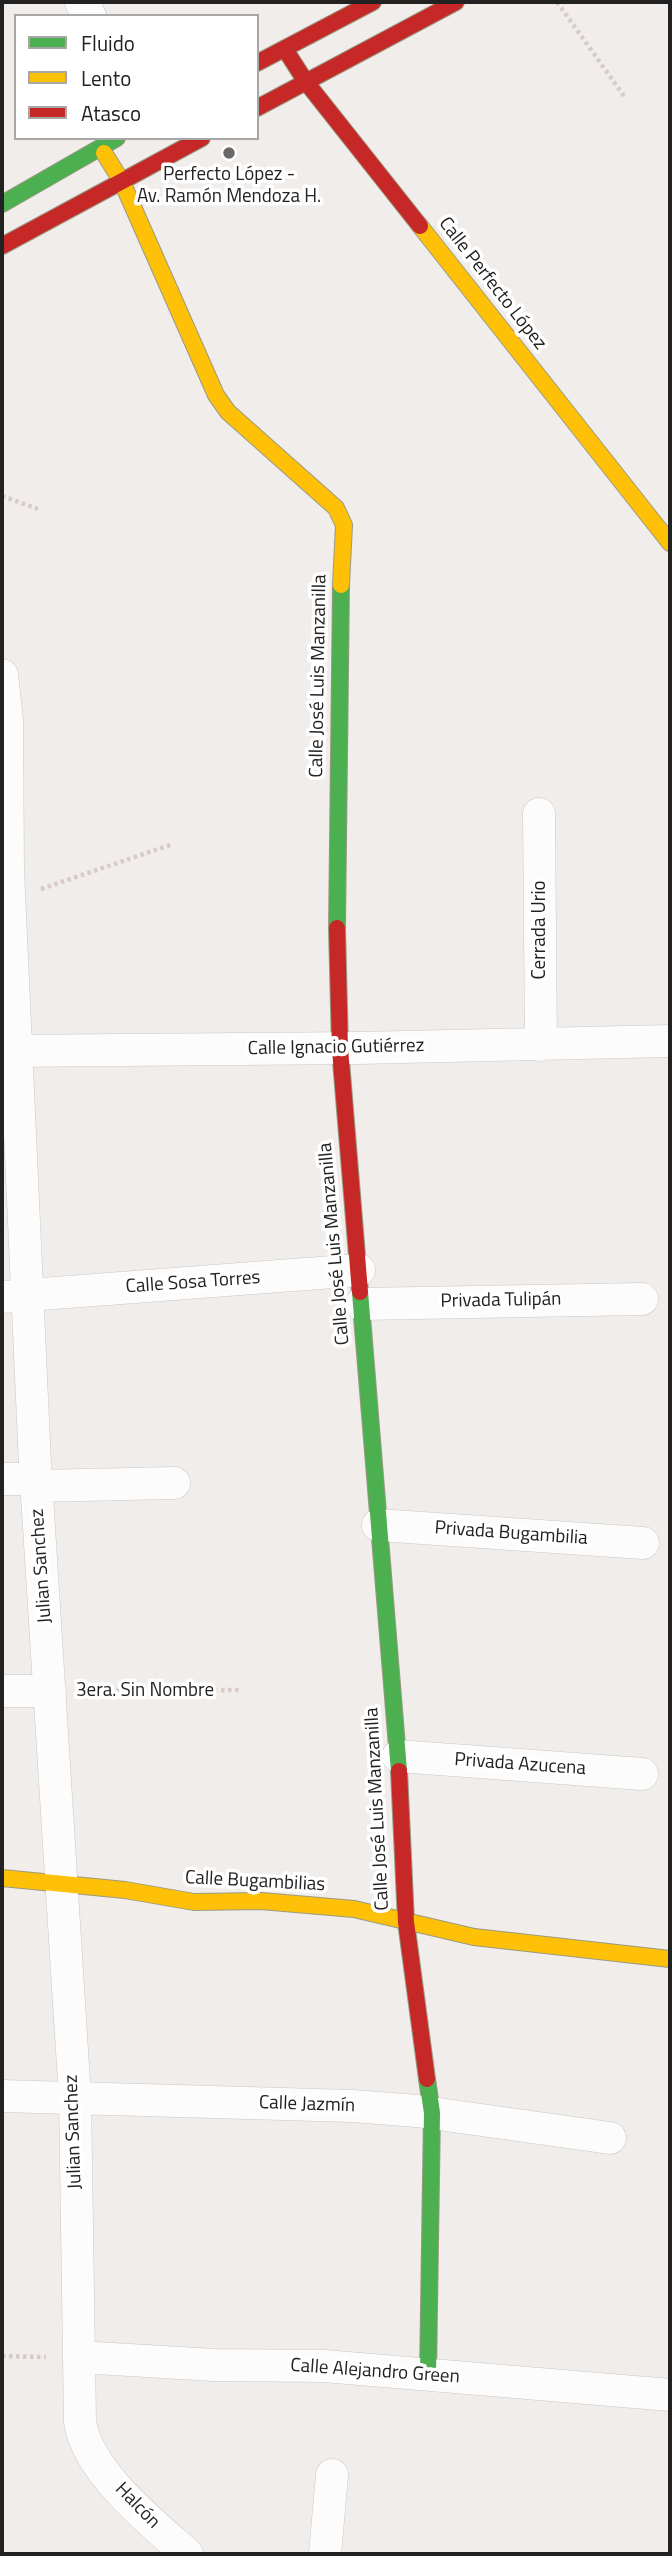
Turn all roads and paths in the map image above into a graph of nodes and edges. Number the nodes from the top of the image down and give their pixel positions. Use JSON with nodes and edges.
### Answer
{"nodes":[{"id":1,"x":373,"y":2,"type":"edge"},
{"id":2,"x":456,"y":2,"type":"edge"},
{"id":3,"x":557,"y":2,"type":"edge"},
{"id":4,"x":285,"y":48,"type":"junction"},
{"id":5,"x":259,"y":62,"type":"edge"},
{"id":6,"x":306,"y":82,"type":"junction"},
{"id":7,"x":624,"y":96,"type":"dead end"},
{"id":8,"x":259,"y":107,"type":"edge"},
{"id":9,"x":114,"y":140,"type":"edge"},
{"id":10,"x":198,"y":140,"type":"edge"},
{"id":11,"x":100,"y":148,"type":"junction"},
{"id":12,"x":122,"y":182,"type":"junction"},
{"id":13,"x":2,"y":204,"type":"edge"},
{"id":14,"x":2,"y":246,"type":"edge"},
{"id":15,"x":2,"y":496,"type":"edge"},
{"id":16,"x":38,"y":509,"type":"dead end"},
{"id":17,"x":670,"y":543,"type":"edge"},
{"id":18,"x":2,"y":675,"type":"edge"},
{"id":19,"x":539,"y":814,"type":"dead end"},
{"id":20,"x":173,"y":844,"type":"dead end"},
{"id":21,"x":9,"y":900,"type":"junction"},
{"id":22,"x":670,"y":1041,"type":"edge"},
{"id":23,"x":541,"y":1045,"type":"junction"},
{"id":24,"x":341,"y":1049,"type":"junction"},
{"id":25,"x":9,"y":1051,"type":"edge"},
{"id":26,"x":359,"y":1270,"type":"junction"},
{"id":27,"x":15,"y":1296,"type":"edge"},
{"id":28,"x":642,"y":1299,"type":"dead end"},
{"id":29,"x":361,"y":1304,"type":"junction"},
{"id":30,"x":2,"y":1479,"type":"edge"},
{"id":31,"x":36,"y":1482,"type":"junction"},
{"id":32,"x":174,"y":1483,"type":"dead end"},
{"id":33,"x":378,"y":1525,"type":"junction"},
{"id":34,"x":643,"y":1543,"type":"dead end"},
{"id":35,"x":241,"y":1690,"type":"dead end"},
{"id":36,"x":2,"y":1691,"type":"edge"},
{"id":37,"x":50,"y":1691,"type":"junction"},
{"id":38,"x":398,"y":1756,"type":"junction"},
{"id":39,"x":642,"y":1774,"type":"dead end"},
{"id":40,"x":2,"y":1878,"type":"edge"},
{"id":41,"x":62,"y":1885,"type":"junction"},
{"id":42,"x":406,"y":1922,"type":"junction"},
{"id":43,"x":670,"y":1959,"type":"edge"},
{"id":44,"x":2,"y":2096,"type":"edge"},
{"id":45,"x":75,"y":2098,"type":"junction"},
{"id":46,"x":432,"y":2113,"type":"junction"},
{"id":47,"x":610,"y":2138,"type":"dead end"},
{"id":48,"x":2,"y":2356,"type":"edge"},
{"id":49,"x":79,"y":2357,"type":"junction"},
{"id":50,"x":428,"y":2374,"type":"junction"},
{"id":51,"x":670,"y":2395,"type":"edge"},
{"id":52,"x":92,"y":2455,"type":"joint"},
{"id":53,"x":332,"y":2475,"type":"dead end"},
{"id":54,"x":187,"y":2554,"type":"edge"},
{"id":55,"x":325,"y":2554,"type":"edge"}],
"edges":[{"from":1,"to":4,"type":"street"},
{"from":2,"to":6,"type":"street"},
{"from":3,"to":7,"type":"path"},
{"from":4,"to":5,"type":"street"},
{"from":4,"to":6,"type":"street","name":"Calle Perfecto López"},
{"from":6,"to":8,"type":"street"},
{"from":6,"to":17,"type":"street","name":"Calle Perfecto López"},
{"from":9,"to":11,"type":"street"},
{"from":10,"to":12,"type":"street"},
{"from":11,"to":12,"type":"street","name":"Calle José Luis Manzanilla"},
{"from":11,"to":13,"type":"street"},
{"from":12,"to":14,"type":"street"},
{"from":12,"to":24,"type":"street","name":"Calle José Luis Manzanilla"},
{"from":15,"to":16,"type":"path"},
{"from":18,"to":21,"type":"street","name":"Julian Sanchez"},
{"from":19,"to":23,"type":"street","name":"Cerrada Urio"},
{"from":20,"to":21,"type":"path"},
{"from":21,"to":25,"type":"street","name":"Julian Sanchez"},
{"from":22,"to":23,"type":"street","name":"Calle Ignacio Gutiérrez"},
{"from":23,"to":24,"type":"street","name":"Calle Ignacio Gutiérrez"},
{"from":24,"to":25,"type":"street","name":"Calle Ignacio Gutiérrez"},
{"from":24,"to":26,"type":"street","name":"Calle José Luis Manzanilla"},
{"from":25,"to":27,"type":"street","name":"Julian Sanchez"},
{"from":26,"to":27,"type":"street","name":"Calle Sosa Torres"},
{"from":26,"to":29,"type":"street","name":"Calle José Luis Manzanilla"},
{"from":27,"to":31,"type":"street","name":"Julian Sanchez"},
{"from":28,"to":29,"type":"street","name":"Privada Tulipán"},
{"from":29,"to":33,"type":"street","name":"Calle José Luis Manzanilla"},
{"from":30,"to":31,"type":"street"},
{"from":31,"to":32,"type":"street"},
{"from":31,"to":37,"type":"street","name":"Julian Sanchez"},
{"from":33,"to":34,"type":"street","name":"Privada Bugambilia"},
{"from":33,"to":38,"type":"street","name":"Calle José Luis Manzanilla"},
{"from":35,"to":37,"type":"path","name":"3era. Sin Nombre"},
{"from":36,"to":37,"type":"street"},
{"from":37,"to":41,"type":"street","name":"Julian Sanchez"},
{"from":38,"to":39,"type":"street","name":"Privada Azucena"},
{"from":38,"to":42,"type":"street","name":"Calle José Luis Manzanilla"},
{"from":40,"to":41,"type":"street","name":"Calle Bugambilias"},
{"from":41,"to":42,"type":"street","name":"Calle Bugambilias"},
{"from":41,"to":45,"type":"street","name":"Julian Sanchez"},
{"from":42,"to":43,"type":"street","name":"Calle Bugambilias"},
{"from":42,"to":46,"type":"street","name":"Calle José Luis Manzanilla"},
{"from":44,"to":45,"type":"street","name":"Calle Jazmín"},
{"from":45,"to":46,"type":"street","name":"Calle Jazmín"},
{"from":45,"to":49,"type":"street","name":"Julian Sanchez"},
{"from":46,"to":47,"type":"street","name":"Calle Jazmín"},
{"from":46,"to":50,"type":"street","name":"Calle José Luis Manzanilla"},
{"from":48,"to":49,"type":"path"},
{"from":49,"to":50,"type":"street","name":"Calle Alejandro Green"},
{"from":49,"to":52,"type":"street","name":"Julian Sanchez"},
{"from":50,"to":51,"type":"street","name":"Calle Alejandro Green"},
{"from":52,"to":54,"type":"street","name":"Halcón"},
{"from":53,"to":55,"type":"street"}]}
